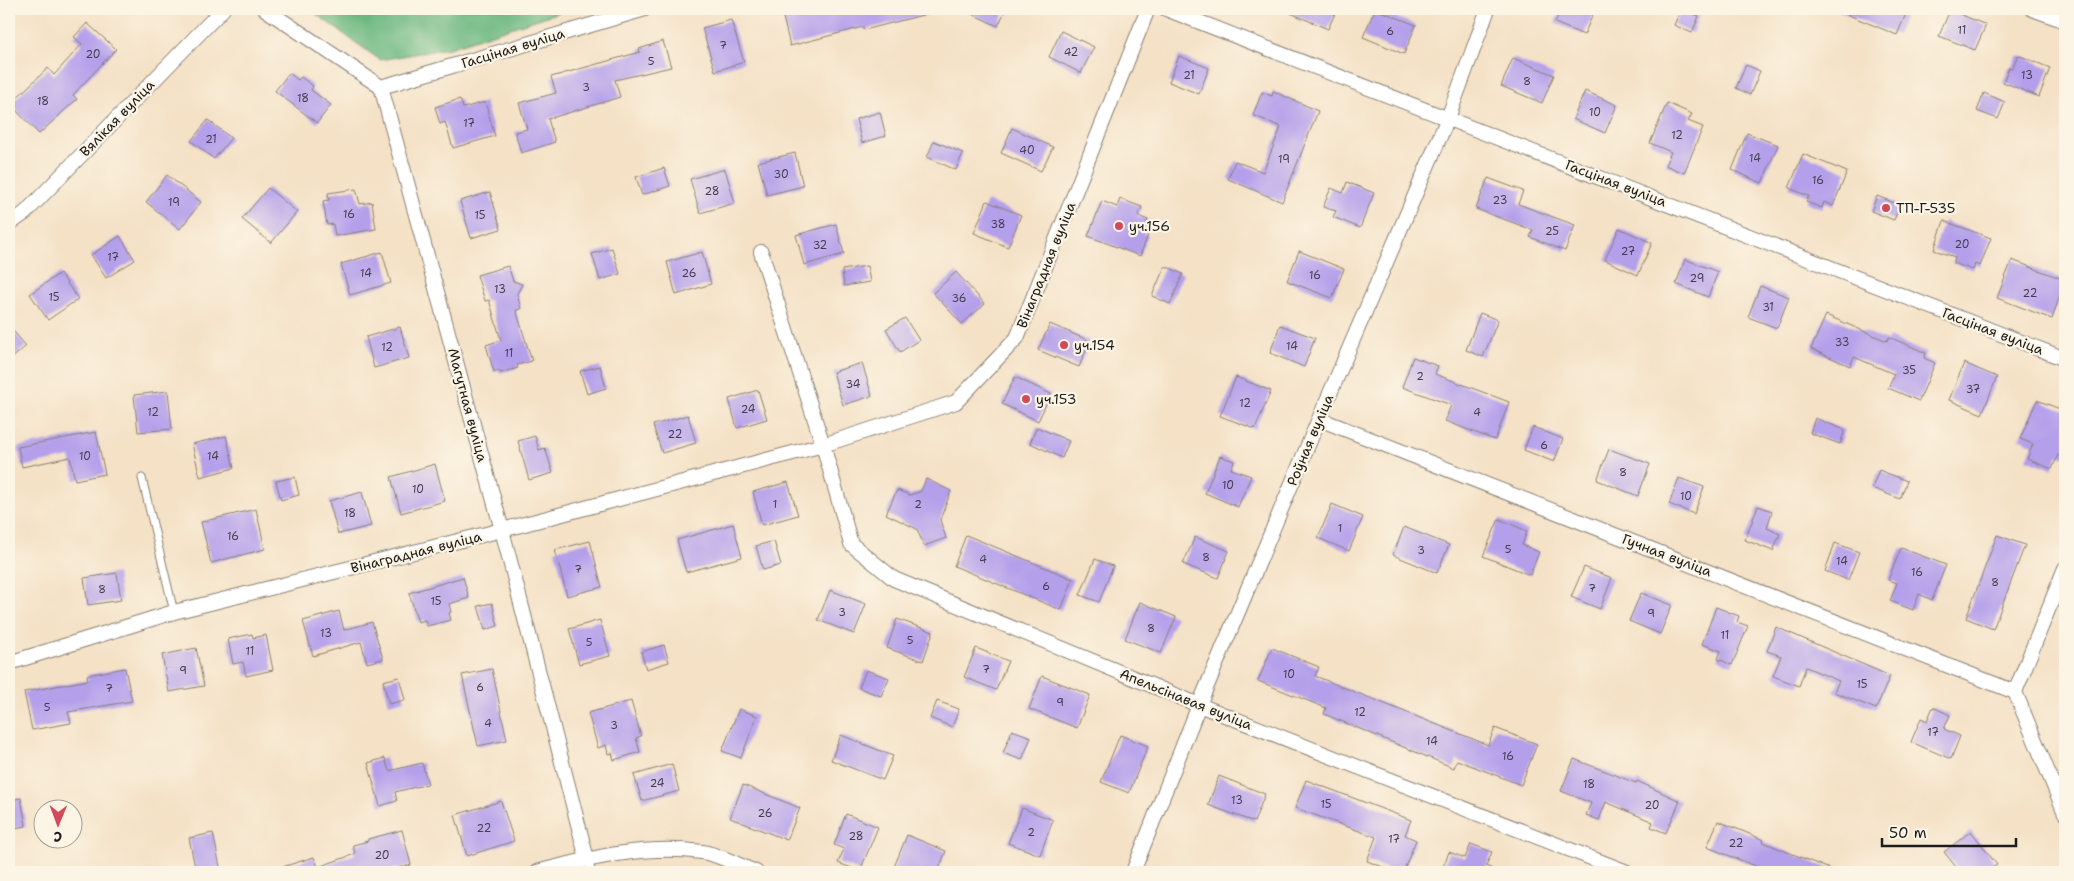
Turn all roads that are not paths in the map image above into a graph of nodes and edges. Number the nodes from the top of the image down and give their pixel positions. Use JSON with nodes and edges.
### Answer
{"nodes":[{"id":1,"x":223,"y":9,"type":"edge"},
{"id":2,"x":265,"y":9,"type":"edge"},
{"id":3,"x":645,"y":9,"type":"edge"},
{"id":4,"x":1148,"y":9,"type":"edge"},
{"id":5,"x":1166,"y":9,"type":"edge"},
{"id":6,"x":1488,"y":9,"type":"edge"},
{"id":7,"x":2032,"y":9,"type":"edge"},
{"id":8,"x":2065,"y":21,"type":"edge"},
{"id":9,"x":381,"y":87,"type":"junction"},
{"id":10,"x":1448,"y":118,"type":"junction"},
{"id":11,"x":9,"y":224,"type":"edge"},
{"id":12,"x":761,"y":252,"type":"dead end"},
{"id":13,"x":2065,"y":359,"type":"edge"},
{"id":14,"x":1318,"y":419,"type":"junction"},
{"id":15,"x":824,"y":445,"type":"junction"},
{"id":16,"x":142,"y":478,"type":"dead end"},
{"id":17,"x":502,"y":530,"type":"junction"},
{"id":18,"x":2065,"y":568,"type":"edge"},
{"id":19,"x":174,"y":612,"type":"junction"},
{"id":20,"x":9,"y":662,"type":"edge"},
{"id":21,"x":2015,"y":692,"type":"junction"},
{"id":22,"x":1199,"y":705,"type":"junction"},
{"id":23,"x":2065,"y":813,"type":"edge"},
{"id":24,"x":587,"y":859,"type":"junction"},
{"id":25,"x":537,"y":872,"type":"edge"},
{"id":26,"x":592,"y":872,"type":"edge"},
{"id":27,"x":756,"y":872,"type":"edge"},
{"id":28,"x":1133,"y":872,"type":"edge"},
{"id":29,"x":1627,"y":872,"type":"edge"}],
"edges":[{"from":1,"to":11,"type":"street","name":"Вялікая вуліца"},
{"from":2,"to":9,"type":"street"},
{"from":3,"to":9,"type":"street","name":"Гасціная вуліца"},
{"from":4,"to":15,"type":"street","name":"Вінаградная вуліца"},
{"from":5,"to":10,"type":"street","name":"Гасціная вуліца"},
{"from":6,"to":10,"type":"street","name":"Роўная вуліца"},
{"from":7,"to":8,"type":"street"},
{"from":9,"to":17,"type":"street","name":"Магутная вуліца"},
{"from":10,"to":13,"type":"street","name":"Гасціная вуліца"},
{"from":10,"to":14,"type":"street","name":"Роўная вуліца"},
{"from":12,"to":15,"type":"street"},
{"from":14,"to":21,"type":"street","name":"Гучная вуліца"},
{"from":14,"to":22,"type":"street","name":"Роўная вуліца"},
{"from":15,"to":17,"type":"street","name":"Вінаградная вуліца"},
{"from":15,"to":22,"type":"street","name":"Апельсінавая вуліца"},
{"from":16,"to":19,"type":"lane"},
{"from":17,"to":19,"type":"street","name":"Вінаградная вуліца"},
{"from":17,"to":24,"type":"street","name":"Магутная вуліца"},
{"from":18,"to":21,"type":"street"},
{"from":19,"to":20,"type":"street","name":"Вінаградная вуліца"},
{"from":21,"to":23,"type":"street"},
{"from":22,"to":28,"type":"street","name":"Роўная вуліца"},
{"from":22,"to":29,"type":"street","name":"Апельсінавая вуліца"},
{"from":24,"to":25,"type":"street"},
{"from":24,"to":26,"type":"lane"},
{"from":24,"to":27,"type":"street"}]}
